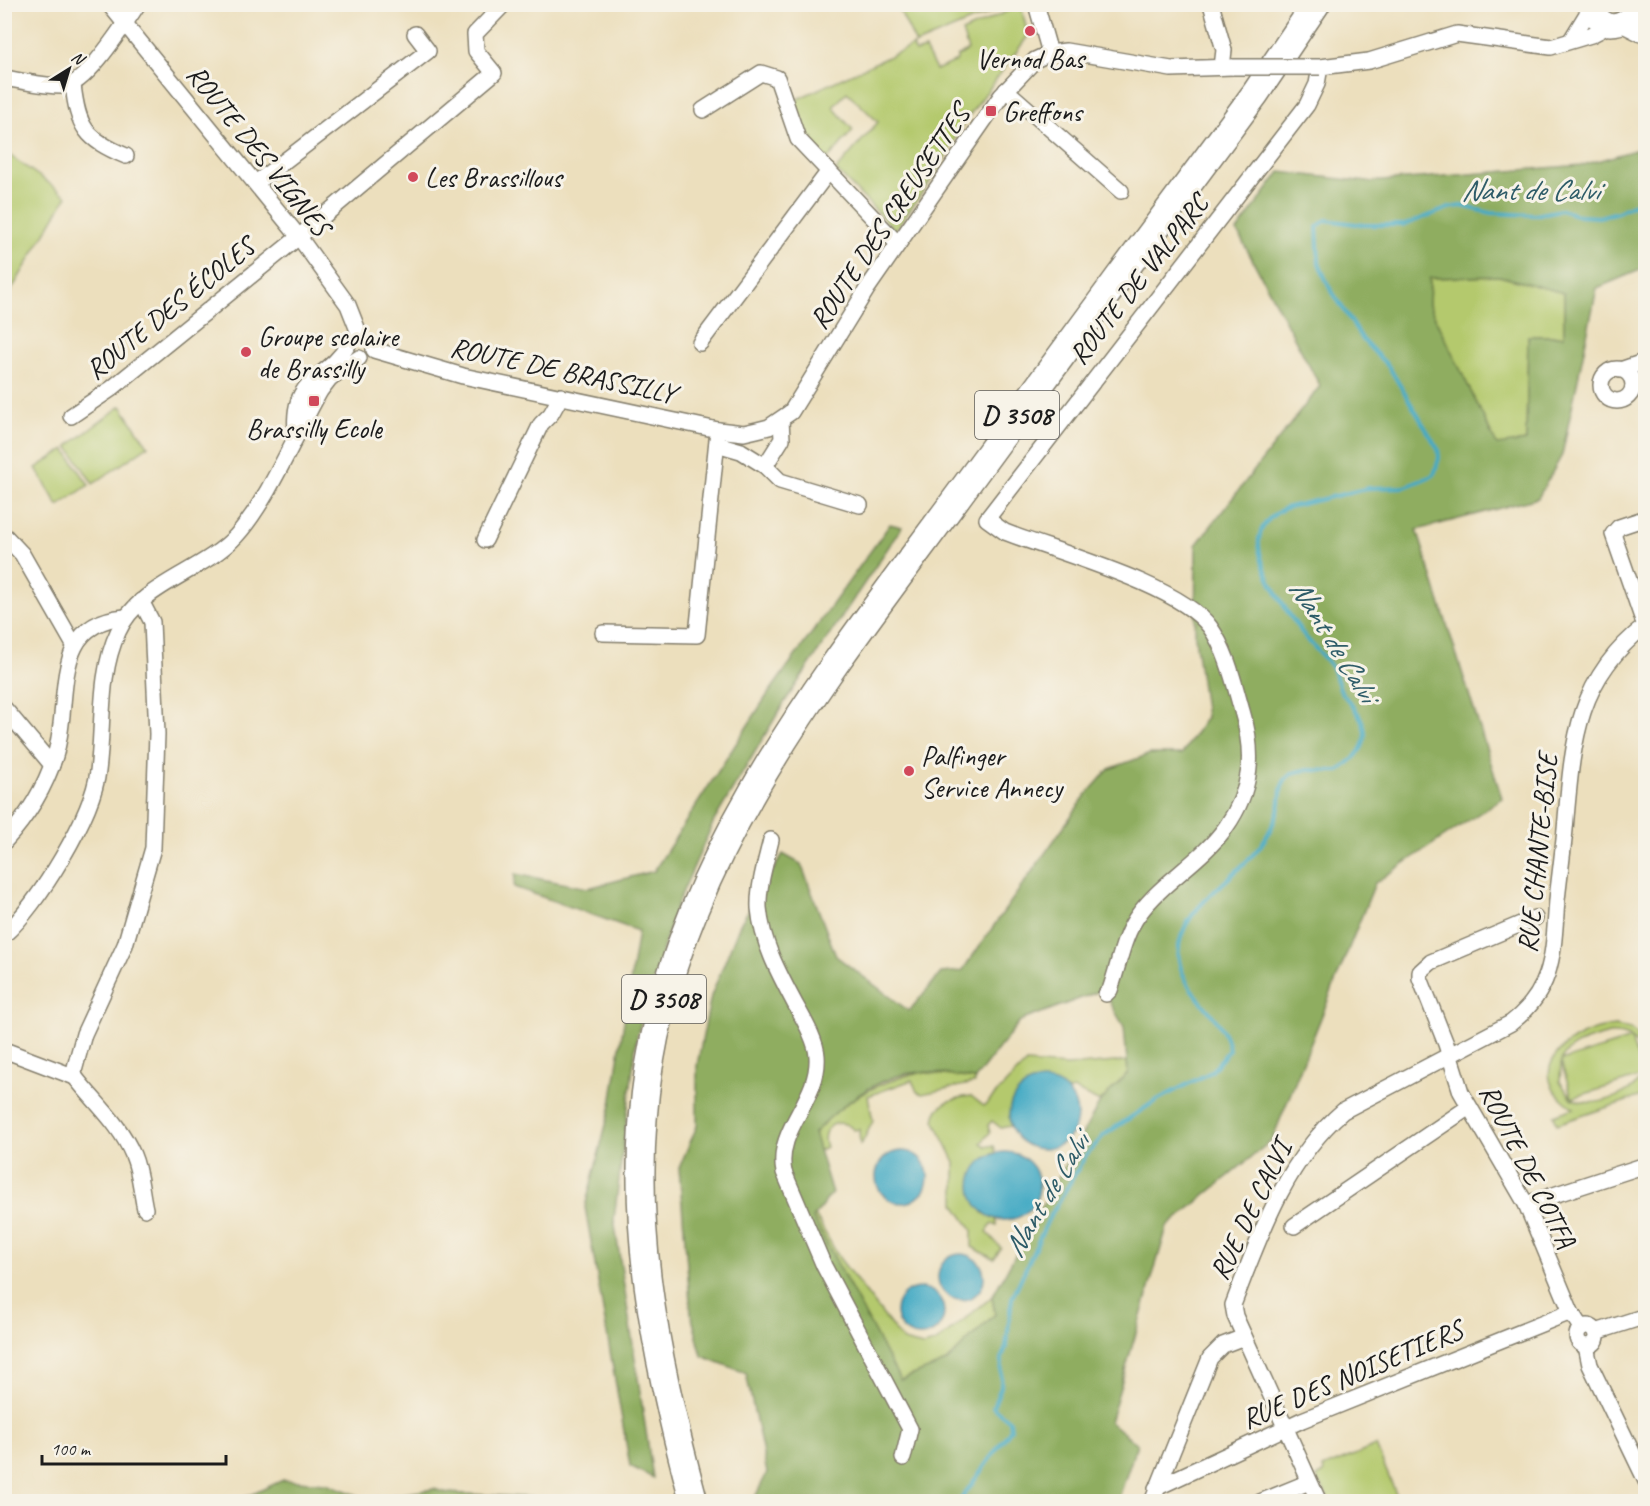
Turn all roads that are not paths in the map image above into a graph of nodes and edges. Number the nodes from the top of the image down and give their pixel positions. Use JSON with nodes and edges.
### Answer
{"nodes":[{"id":1,"x":109,"y":4,"type":"edge"},
{"id":2,"x":138,"y":4,"type":"edge"},
{"id":3,"x":504,"y":4,"type":"edge"},
{"id":4,"x":1036,"y":4,"type":"edge"},
{"id":5,"x":1211,"y":4,"type":"edge"},
{"id":6,"x":1316,"y":4,"type":"edge"},
{"id":7,"x":1332,"y":4,"type":"edge"},
{"id":8,"x":1590,"y":7,"type":"edge"},
{"id":9,"x":1627,"y":14,"type":"edge"},
{"id":10,"x":1646,"y":15,"type":"edge"},
{"id":11,"x":124,"y":23,"type":"junction"},
{"id":12,"x":1646,"y":33,"type":"edge"},
{"id":13,"x":415,"y":34,"type":"dead end"},
{"id":14,"x":1571,"y":40,"type":"junction"},
{"id":15,"x":1050,"y":53,"type":"junction"},
{"id":16,"x":1227,"y":67,"type":"junction"},
{"id":17,"x":1320,"y":67,"type":"junction"},
{"id":18,"x":4,"y":78,"type":"edge"},
{"id":19,"x":73,"y":85,"type":"junction"},
{"id":20,"x":1006,"y":90,"type":"junction"},
{"id":21,"x":1255,"y":94,"type":"junction"},
{"id":22,"x":703,"y":110,"type":"dead end"},
{"id":23,"x":126,"y":156,"type":"dead end"},
{"id":24,"x":829,"y":171,"type":"junction"},
{"id":25,"x":256,"y":183,"type":"junction"},
{"id":26,"x":1121,"y":191,"type":"dead end"},
{"id":27,"x":299,"y":237,"type":"junction"},
{"id":28,"x":898,"y":244,"type":"junction"},
{"id":29,"x":359,"y":333,"type":"junction"},
{"id":30,"x":700,"y":343,"type":"dead end"},
{"id":31,"x":348,"y":345,"type":"junction"},
{"id":32,"x":374,"y":350,"type":"junction"},
{"id":33,"x":359,"y":358,"type":"junction"},
{"id":34,"x":1646,"y":361,"type":"edge"},
{"id":35,"x":1620,"y":370,"type":"dead end"},
{"id":36,"x":561,"y":396,"type":"junction"},
{"id":37,"x":71,"y":416,"type":"dead end"},
{"id":38,"x":781,"y":420,"type":"junction"},
{"id":39,"x":296,"y":432,"type":"junction"},
{"id":40,"x":744,"y":432,"type":"joint"},
{"id":41,"x":717,"y":437,"type":"junction"},
{"id":42,"x":765,"y":466,"type":"junction"},
{"id":43,"x":860,"y":505,"type":"dead end"},
{"id":44,"x":1646,"y":518,"type":"edge"},
{"id":45,"x":4,"y":536,"type":"edge"},
{"id":46,"x":485,"y":540,"type":"dead end"},
{"id":47,"x":141,"y":601,"type":"junction"},
{"id":48,"x":125,"y":617,"type":"junction"},
{"id":49,"x":1646,"y":626,"type":"edge"},
{"id":50,"x":603,"y":633,"type":"dead end"},
{"id":51,"x":74,"y":645,"type":"junction"},
{"id":52,"x":4,"y":708,"type":"edge"},
{"id":53,"x":52,"y":765,"type":"junction"},
{"id":54,"x":771,"y":840,"type":"dead end"},
{"id":55,"x":4,"y":842,"type":"edge"},
{"id":56,"x":1535,"y":918,"type":"dead end"},
{"id":57,"x":4,"y":935,"type":"edge"},
{"id":58,"x":1106,"y":994,"type":"dead end"},
{"id":59,"x":4,"y":1050,"type":"edge"},
{"id":60,"x":1449,"y":1057,"type":"junction"},
{"id":61,"x":75,"y":1077,"type":"junction"},
{"id":62,"x":1469,"y":1107,"type":"junction"},
{"id":63,"x":1646,"y":1165,"type":"edge"},
{"id":64,"x":1526,"y":1204,"type":"junction"},
{"id":65,"x":145,"y":1209,"type":"dead end"},
{"id":66,"x":1294,"y":1226,"type":"dead end"},
{"id":67,"x":1571,"y":1312,"type":"junction"},
{"id":68,"x":1646,"y":1316,"type":"edge"},
{"id":69,"x":1581,"y":1328,"type":"junction"},
{"id":70,"x":1596,"y":1332,"type":"junction"},
{"id":71,"x":1244,"y":1337,"type":"junction"},
{"id":72,"x":1586,"y":1346,"type":"junction"},
{"id":73,"x":1285,"y":1428,"type":"junction"},
{"id":74,"x":903,"y":1458,"type":"dead end"},
{"id":75,"x":1646,"y":1481,"type":"edge"},
{"id":76,"x":1309,"y":1482,"type":"junction"},
{"id":77,"x":1154,"y":1495,"type":"edge"},
{"id":78,"x":694,"y":1502,"type":"edge"},
{"id":79,"x":1260,"y":1502,"type":"edge"},
{"id":80,"x":1319,"y":1502,"type":"edge"}],
"edges":[{"from":1,"to":11,"type":"street","name":"ROUTE DES VIGNES"},
{"from":2,"to":11,"type":"street"},
{"from":3,"to":27,"type":"street","name":"ROUTE DES ÉCOLES"},
{"from":4,"to":15,"type":"street"},
{"from":5,"to":16,"type":"street"},
{"from":6,"to":21,"type":"highway","number":"D 3508"},
{"from":7,"to":21,"type":"highway"},
{"from":8,"to":9,"type":"main road"},
{"from":8,"to":14,"type":"street"},
{"from":9,"to":10,"type":"main road"},
{"from":9,"to":12,"type":"main road"},
{"from":9,"to":14,"type":"street"},
{"from":11,"to":19,"type":"street"},
{"from":11,"to":25,"type":"street","name":"ROUTE DES VIGNES"},
{"from":13,"to":25,"type":"street"},
{"from":14,"to":17,"type":"street"},
{"from":15,"to":16,"type":"street"},
{"from":15,"to":20,"type":"street","name":"ROUTE DES CREUSETTES"},
{"from":16,"to":17,"type":"street","bridge":true},
{"from":17,"to":58,"type":"street","name":"ROUTE DE VALPARC"},
{"from":18,"to":19,"type":"street"},
{"from":19,"to":23,"type":"street"},
{"from":20,"to":26,"type":"street"},
{"from":20,"to":28,"type":"street","name":"ROUTE DES CREUSETTES"},
{"from":21,"to":78,"type":"highway","number":"D 3508"},
{"from":22,"to":24,"type":"street"},
{"from":24,"to":28,"type":"street"},
{"from":24,"to":30,"type":"street"},
{"from":25,"to":27,"type":"street","name":"ROUTE DES VIGNES"},
{"from":27,"to":29,"type":"street","name":"ROUTE DES VIGNES"},
{"from":27,"to":37,"type":"street","name":"ROUTE DES ÉCOLES"},
{"from":28,"to":38,"type":"street","name":"ROUTE DES CREUSETTES"},
{"from":29,"to":31,"type":"street"},
{"from":29,"to":32,"type":"street"},
{"from":31,"to":33,"type":"street"},
{"from":31,"to":39,"type":"street"},
{"from":32,"to":33,"type":"street"},
{"from":32,"to":36,"type":"street","name":"ROUTE DE BRASSILLY"},
{"from":33,"to":39,"type":"street"},
{"from":34,"to":35,"type":"street"},
{"from":36,"to":41,"type":"street","name":"ROUTE DE BRASSILLY"},
{"from":36,"to":46,"type":"street"},
{"from":38,"to":40,"type":"street","name":"ROUTE DES CREUSETTES"},
{"from":38,"to":42,"type":"street"},
{"from":39,"to":47,"type":"street"},
{"from":40,"to":41,"type":"street","name":"ROUTE DE BRASSILLY"},
{"from":41,"to":42,"type":"street"},
{"from":41,"to":50,"type":"street"},
{"from":42,"to":43,"type":"street"},
{"from":44,"to":49,"type":"street"},
{"from":45,"to":51,"type":"street"},
{"from":47,"to":48,"type":"street"},
{"from":47,"to":61,"type":"street"},
{"from":48,"to":51,"type":"street"},
{"from":48,"to":57,"type":"street"},
{"from":49,"to":60,"type":"street","name":"RUE CHANTE-BISE"},
{"from":51,"to":53,"type":"street"},
{"from":52,"to":53,"type":"street"},
{"from":53,"to":55,"type":"street"},
{"from":54,"to":74,"type":"street"},
{"from":56,"to":60,"type":"street","name":"ROUTE DE COTFA"},
{"from":59,"to":61,"type":"street"},
{"from":60,"to":62,"type":"street","name":"ROUTE DE COTFA"},
{"from":60,"to":71,"type":"street","name":"RUE DE CALVI"},
{"from":61,"to":65,"type":"street"},
{"from":62,"to":64,"type":"street","name":"ROUTE DE COTFA"},
{"from":62,"to":66,"type":"street"},
{"from":63,"to":64,"type":"street"},
{"from":64,"to":67,"type":"street","name":"ROUTE DE COTFA"},
{"from":67,"to":69,"type":"street","name":"ROUTE DE COTFA"},
{"from":67,"to":73,"type":"street","name":"RUE DES NOISETIERS"},
{"from":68,"to":70,"type":"street"},
{"from":69,"to":70,"type":"street"},
{"from":69,"to":72,"type":"street"},
{"from":70,"to":72,"type":"street"},
{"from":71,"to":73,"type":"street","name":"RUE DE CALVI"},
{"from":71,"to":77,"type":"street"},
{"from":72,"to":75,"type":"street"},
{"from":73,"to":76,"type":"street","name":"RUE DE CALVI"},
{"from":73,"to":77,"type":"street","name":"RUE DES NOISETIERS"},
{"from":76,"to":79,"type":"street"},
{"from":76,"to":80,"type":"street","name":"RUE DE CALVI"}]}
